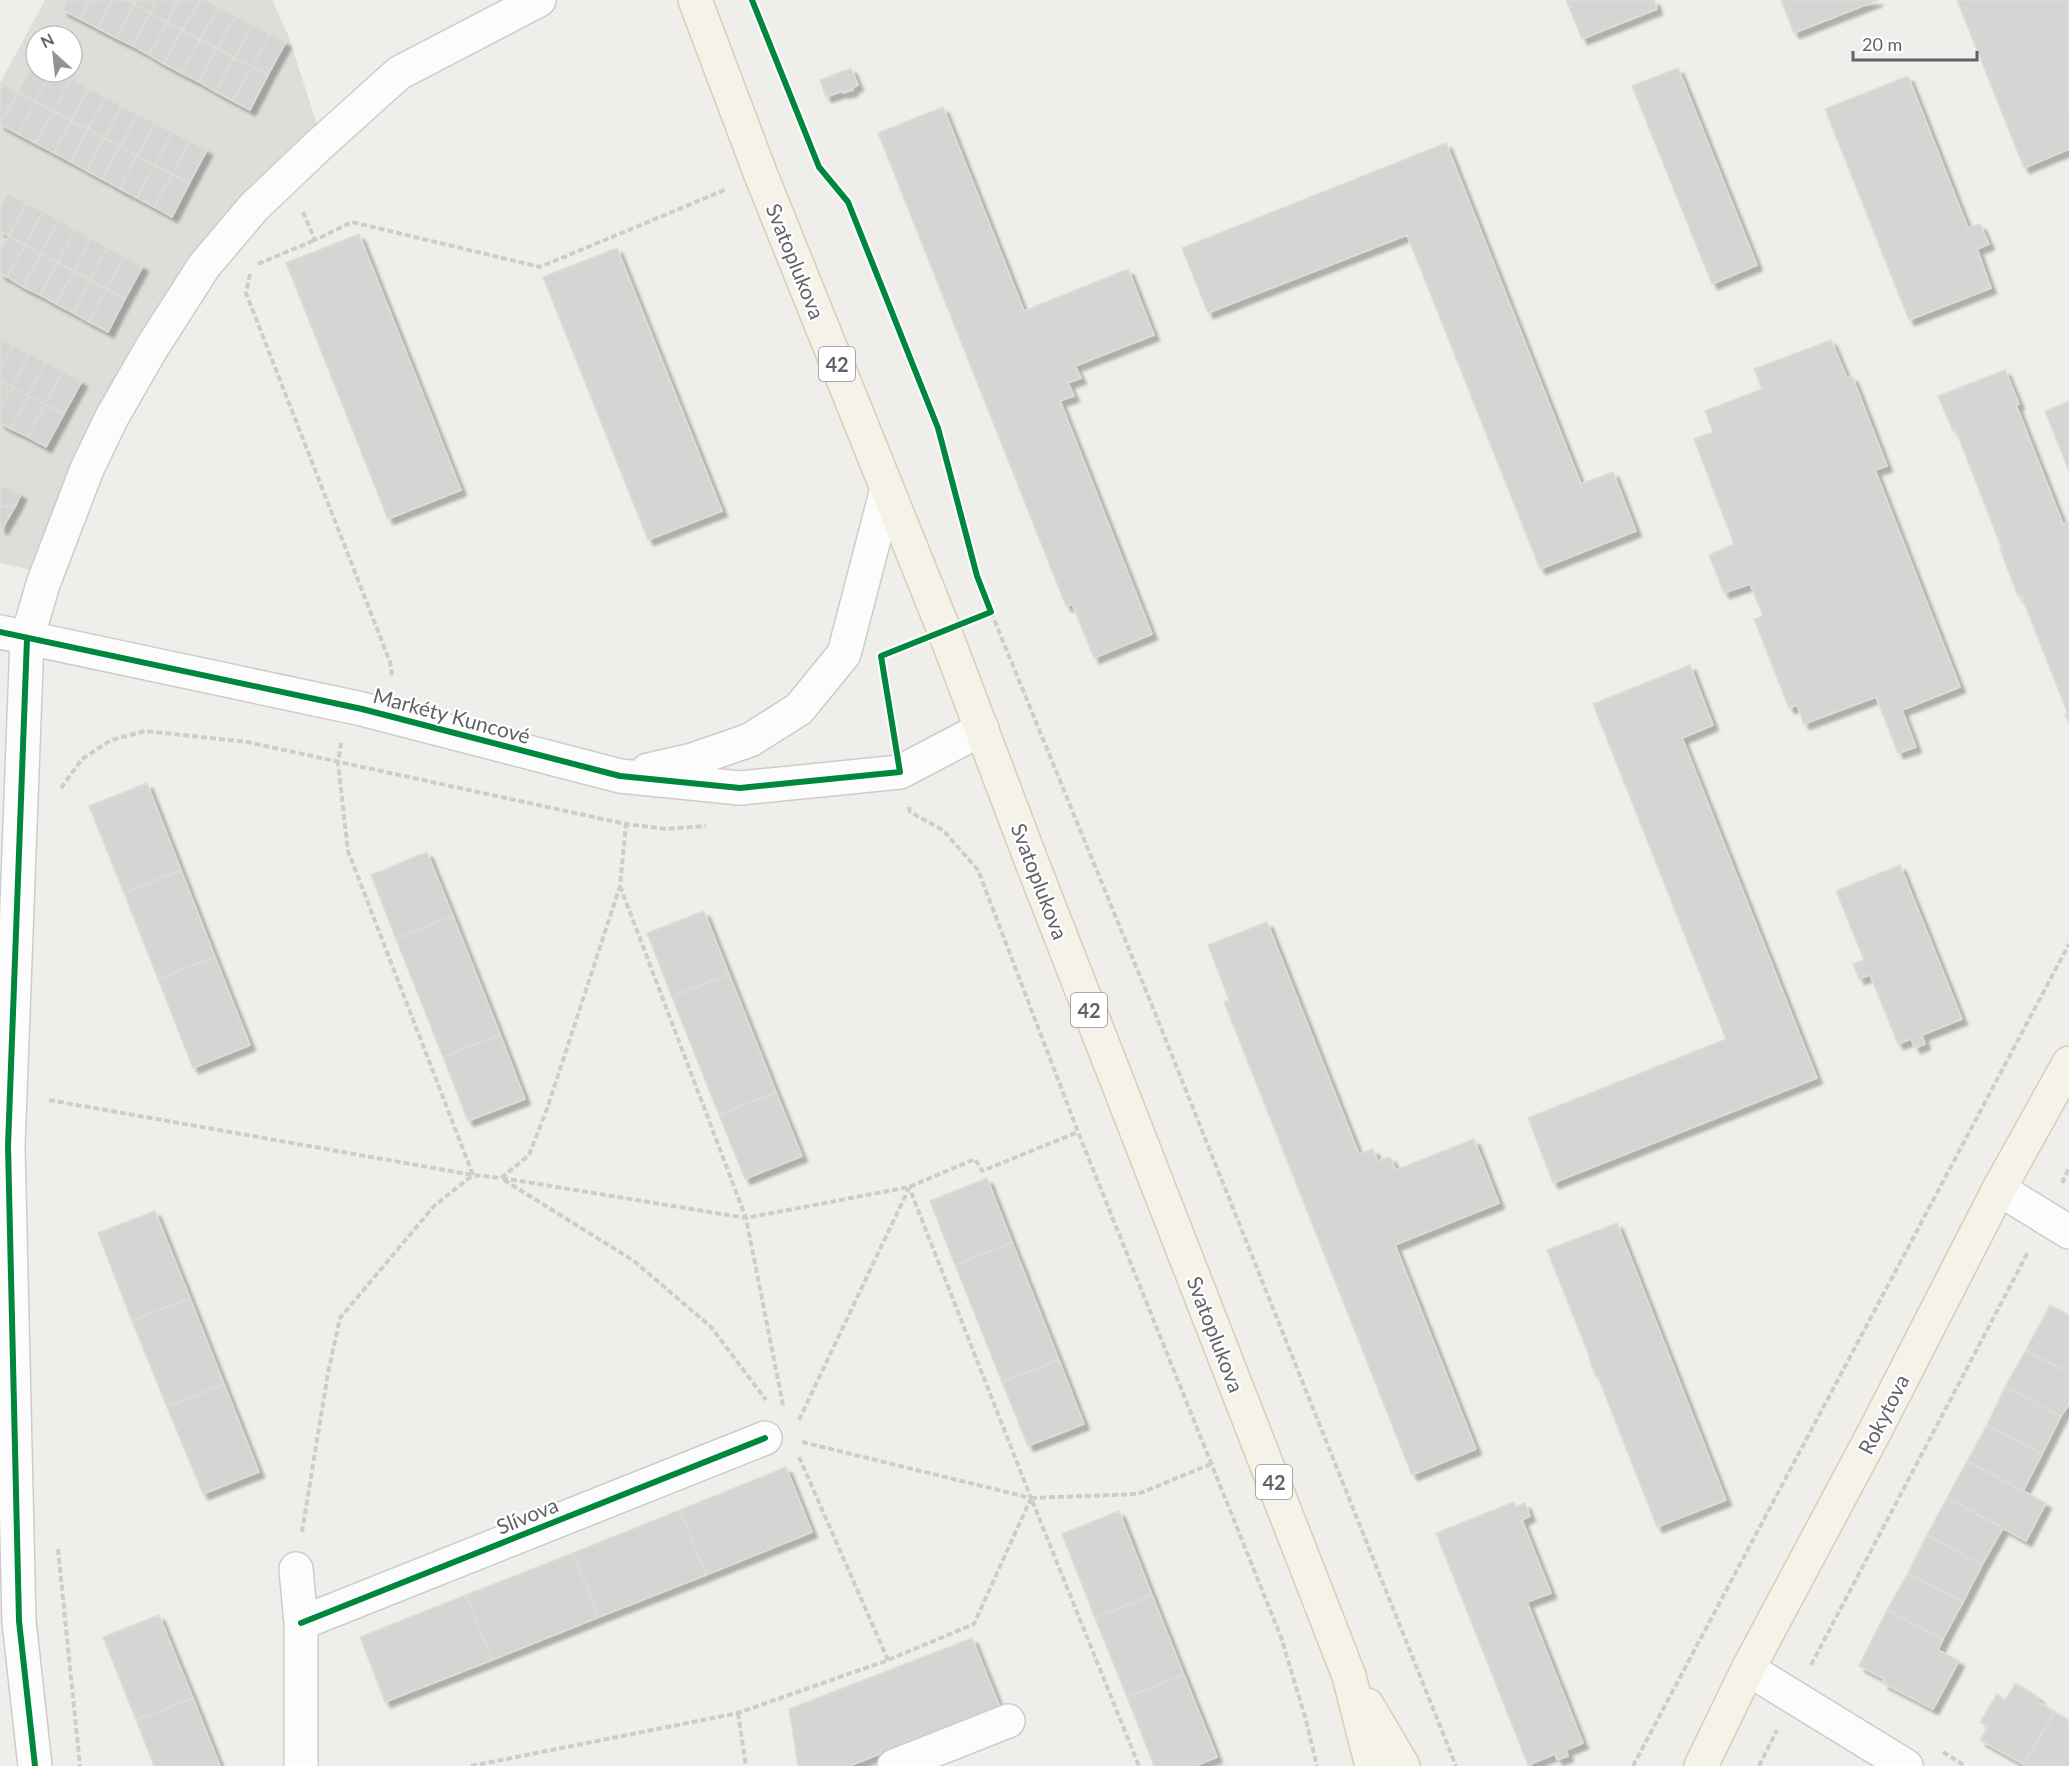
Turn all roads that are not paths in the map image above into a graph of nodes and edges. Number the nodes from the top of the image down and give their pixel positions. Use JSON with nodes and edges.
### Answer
{"nodes":[{"id":1,"x":539,"y":0,"type":"edge"},
{"id":2,"x":695,"y":0,"type":"edge"},
{"id":3,"x":887,"y":489,"type":"junction"},
{"id":4,"x":14,"y":636,"type":"edge"},
{"id":5,"x":982,"y":729,"type":"junction"},
{"id":6,"x":620,"y":776,"type":"junction"},
{"id":7,"x":2069,"y":1063,"type":"edge"},
{"id":8,"x":1999,"y":1189,"type":"junction"},
{"id":9,"x":2066,"y":1231,"type":"edge"},
{"id":10,"x":780,"y":1433,"type":"road end"},
{"id":11,"x":296,"y":1569,"type":"road end"},
{"id":12,"x":301,"y":1623,"type":"junction"},
{"id":13,"x":1748,"y":1669,"type":"junction"},
{"id":14,"x":1349,"y":1676,"type":"junction"},
{"id":15,"x":1008,"y":1721,"type":"dead end"},
{"id":16,"x":35,"y":1766,"type":"edge"},
{"id":17,"x":301,"y":1766,"type":"edge"},
{"id":18,"x":894,"y":1766,"type":"edge"},
{"id":19,"x":1372,"y":1766,"type":"edge"},
{"id":20,"x":1403,"y":1766,"type":"edge"},
{"id":21,"x":1701,"y":1766,"type":"edge"},
{"id":22,"x":1906,"y":1766,"type":"edge"}],
"edges":[{"from":1,"to":4,"type":"street"},
{"from":2,"to":3,"type":"main road","name":"Svatoplukova","number":"42"},
{"from":3,"to":5,"type":"main road","name":"Svatoplukova","number":"42"},
{"from":3,"to":6,"type":"street","name":"Markéty Kuncové"},
{"from":4,"to":6,"type":"street","name":"Markéty Kuncové"},
{"from":4,"to":16,"type":"street"},
{"from":5,"to":6,"type":"street","name":"Markéty Kuncové"},
{"from":5,"to":14,"type":"main road","name":"Svatoplukova","number":"42"},
{"from":7,"to":8,"type":"main road","name":"Rokytova"},
{"from":8,"to":9,"type":"street"},
{"from":8,"to":13,"type":"main road","name":"Rokytova"},
{"from":10,"to":12,"type":"street","name":"Slívova"},
{"from":11,"to":12,"type":"street"},
{"from":12,"to":17,"type":"street"},
{"from":13,"to":21,"type":"main road","name":"Rokytova"},
{"from":13,"to":22,"type":"street"},
{"from":14,"to":19,"type":"main road","name":"Svatoplukova","number":"42"},
{"from":14,"to":20,"type":"main road"},
{"from":15,"to":18,"type":"street"}]}
